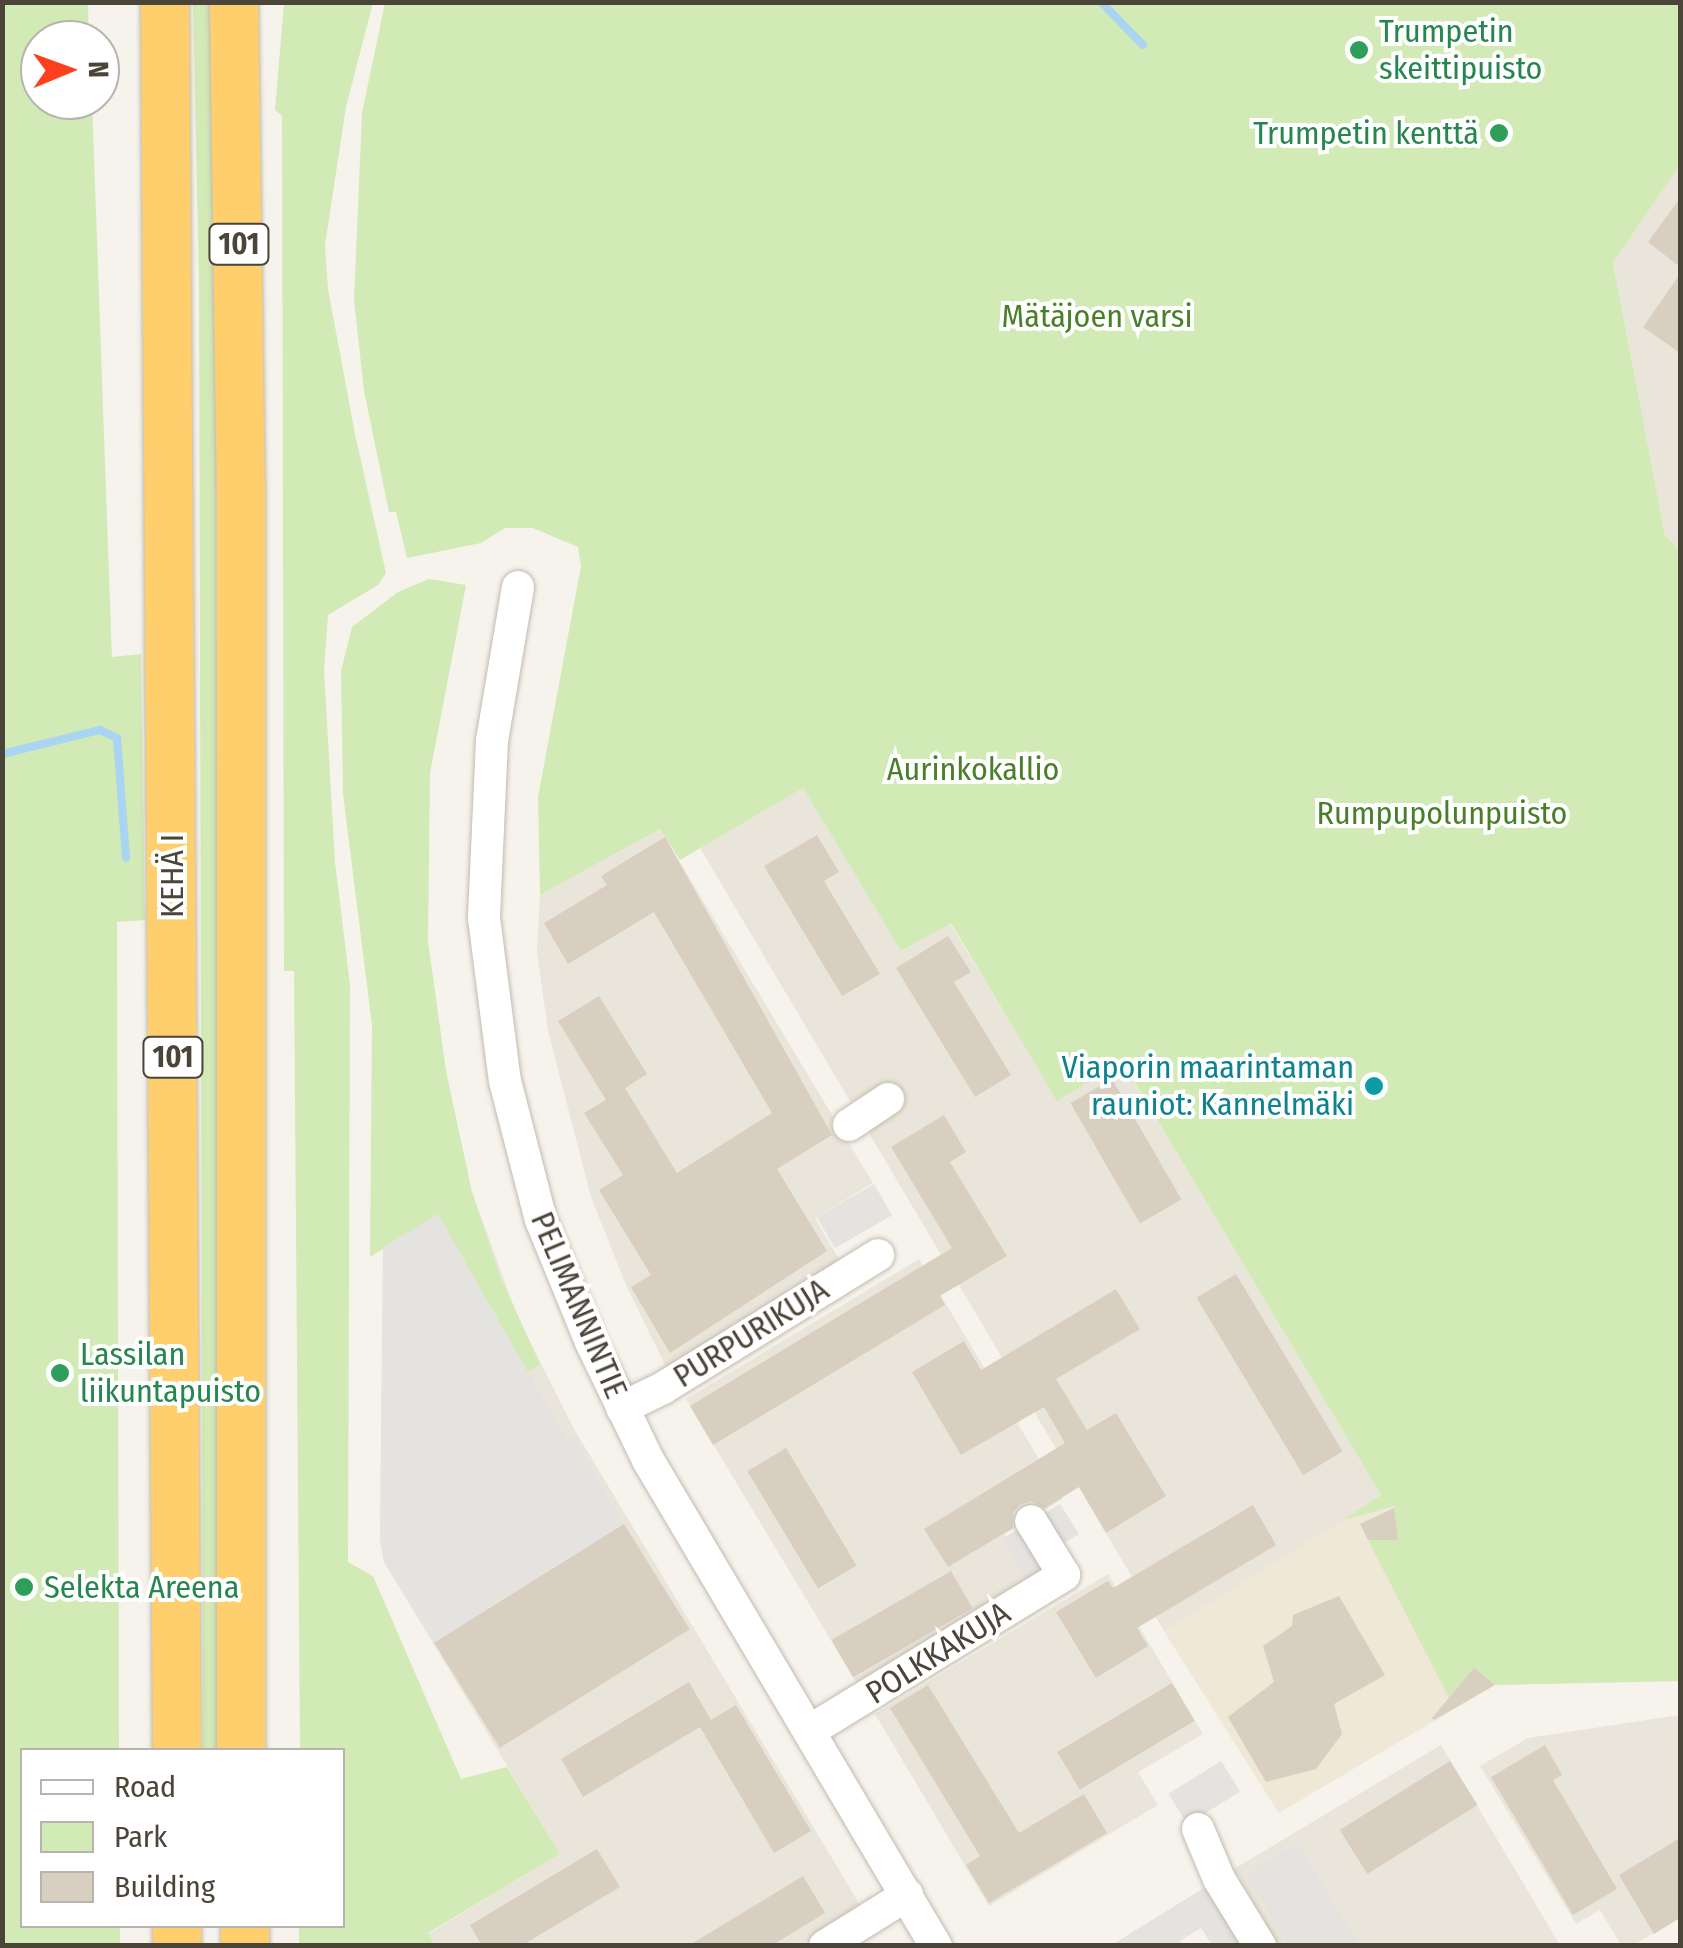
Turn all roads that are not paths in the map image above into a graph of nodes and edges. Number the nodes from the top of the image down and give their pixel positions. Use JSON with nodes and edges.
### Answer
{"nodes":[{"id":1,"x":166,"y":2,"type":"edge"},
{"id":2,"x":234,"y":2,"type":"edge"},
{"id":3,"x":518,"y":587,"type":"dead end"},
{"id":4,"x":888,"y":1098,"type":"dead end"},
{"id":5,"x":849,"y":1125,"type":"dead end"},
{"id":6,"x":878,"y":1255,"type":"dead end"},
{"id":7,"x":622,"y":1408,"type":"junction"},
{"id":8,"x":1031,"y":1521,"type":"dead end"},
{"id":9,"x":811,"y":1730,"type":"junction"},
{"id":10,"x":177,"y":1748,"type":"edge"},
{"id":11,"x":241,"y":1748,"type":"edge"},
{"id":12,"x":1198,"y":1829,"type":"dead end"},
{"id":13,"x":907,"y":1895,"type":"junction"},
{"id":14,"x":824,"y":1946,"type":"edge"},
{"id":15,"x":936,"y":1946,"type":"edge"},
{"id":16,"x":1260,"y":1946,"type":"edge"}],
"edges":[{"from":1,"to":10,"type":"highway","name":"KEHÄ I","number":"101"},
{"from":2,"to":11,"type":"highway","number":"101"},
{"from":3,"to":7,"type":"street","name":"PELIMANNINTIE"},
{"from":4,"to":5,"type":"street"},
{"from":6,"to":7,"type":"street","name":"PURPURIKUJA"},
{"from":7,"to":9,"type":"street","name":"PELIMANNINTIE"},
{"from":8,"to":9,"type":"street","name":"POLKKAKUJA"},
{"from":9,"to":13,"type":"street","name":"PELIMANNINTIE"},
{"from":12,"to":16,"type":"street"},
{"from":13,"to":14,"type":"street"},
{"from":13,"to":15,"type":"street","name":"PELIMANNINTIE"}]}
